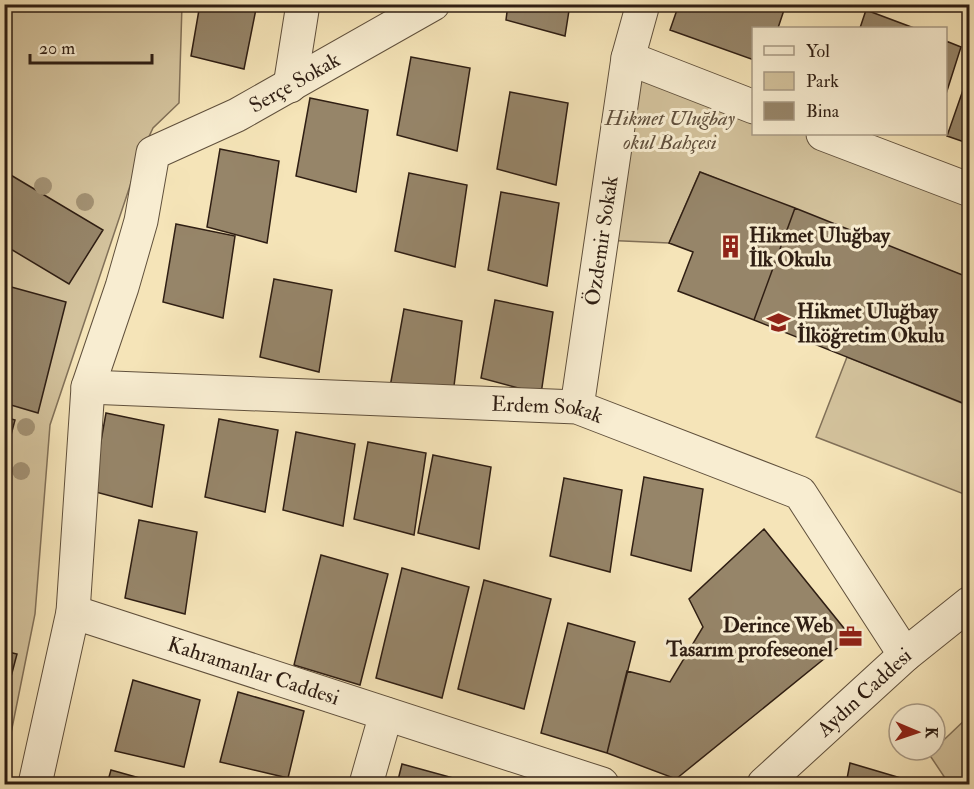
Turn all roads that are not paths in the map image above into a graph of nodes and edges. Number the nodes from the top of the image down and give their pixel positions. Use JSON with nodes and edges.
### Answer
{"nodes":[{"id":1,"x":303,"y":4,"type":"edge"},
{"id":2,"x":432,"y":4,"type":"edge"},
{"id":3,"x":643,"y":4,"type":"edge"},
{"id":4,"x":628,"y":58,"type":"junction"},
{"id":5,"x":290,"y":86,"type":"junction"},
{"id":6,"x":752,"y":107,"type":"edge"},
{"id":7,"x":826,"y":135,"type":"edge"},
{"id":8,"x":969,"y":190,"type":"edge"},
{"id":9,"x":88,"y":387,"type":"junction"},
{"id":10,"x":577,"y":407,"type":"junction"},
{"id":11,"x":969,"y":603,"type":"edge"},
{"id":12,"x":73,"y":612,"type":"junction"},
{"id":13,"x":904,"y":655,"type":"junction"},
{"id":14,"x":387,"y":714,"type":"junction"},
{"id":15,"x":36,"y":784,"type":"edge"},
{"id":16,"x":366,"y":784,"type":"edge"},
{"id":17,"x":602,"y":784,"type":"edge"},
{"id":18,"x":764,"y":784,"type":"edge"}],
"edges":[{"from":1,"to":5,"type":"street"},
{"from":2,"to":5,"type":"street","name":"Serçe Sokak"},
{"from":3,"to":4,"type":"street","name":"Özdemir Sokak"},
{"from":4,"to":6,"type":"street"},
{"from":4,"to":10,"type":"street","name":"Özdemir Sokak"},
{"from":5,"to":9,"type":"street","name":"Serçe Sokak"},
{"from":7,"to":8,"type":"street"},
{"from":9,"to":10,"type":"street","name":"Erdem Sokak"},
{"from":9,"to":12,"type":"street"},
{"from":10,"to":13,"type":"street","name":"Erdem Sokak"},
{"from":11,"to":13,"type":"street","name":"Aydın Caddesi"},
{"from":12,"to":14,"type":"street","name":"Kahramanlar Caddesi"},
{"from":12,"to":15,"type":"street"},
{"from":13,"to":18,"type":"street","name":"Aydın Caddesi"},
{"from":14,"to":16,"type":"street"},
{"from":14,"to":17,"type":"street","name":"Kahramanlar Caddesi"}]}
